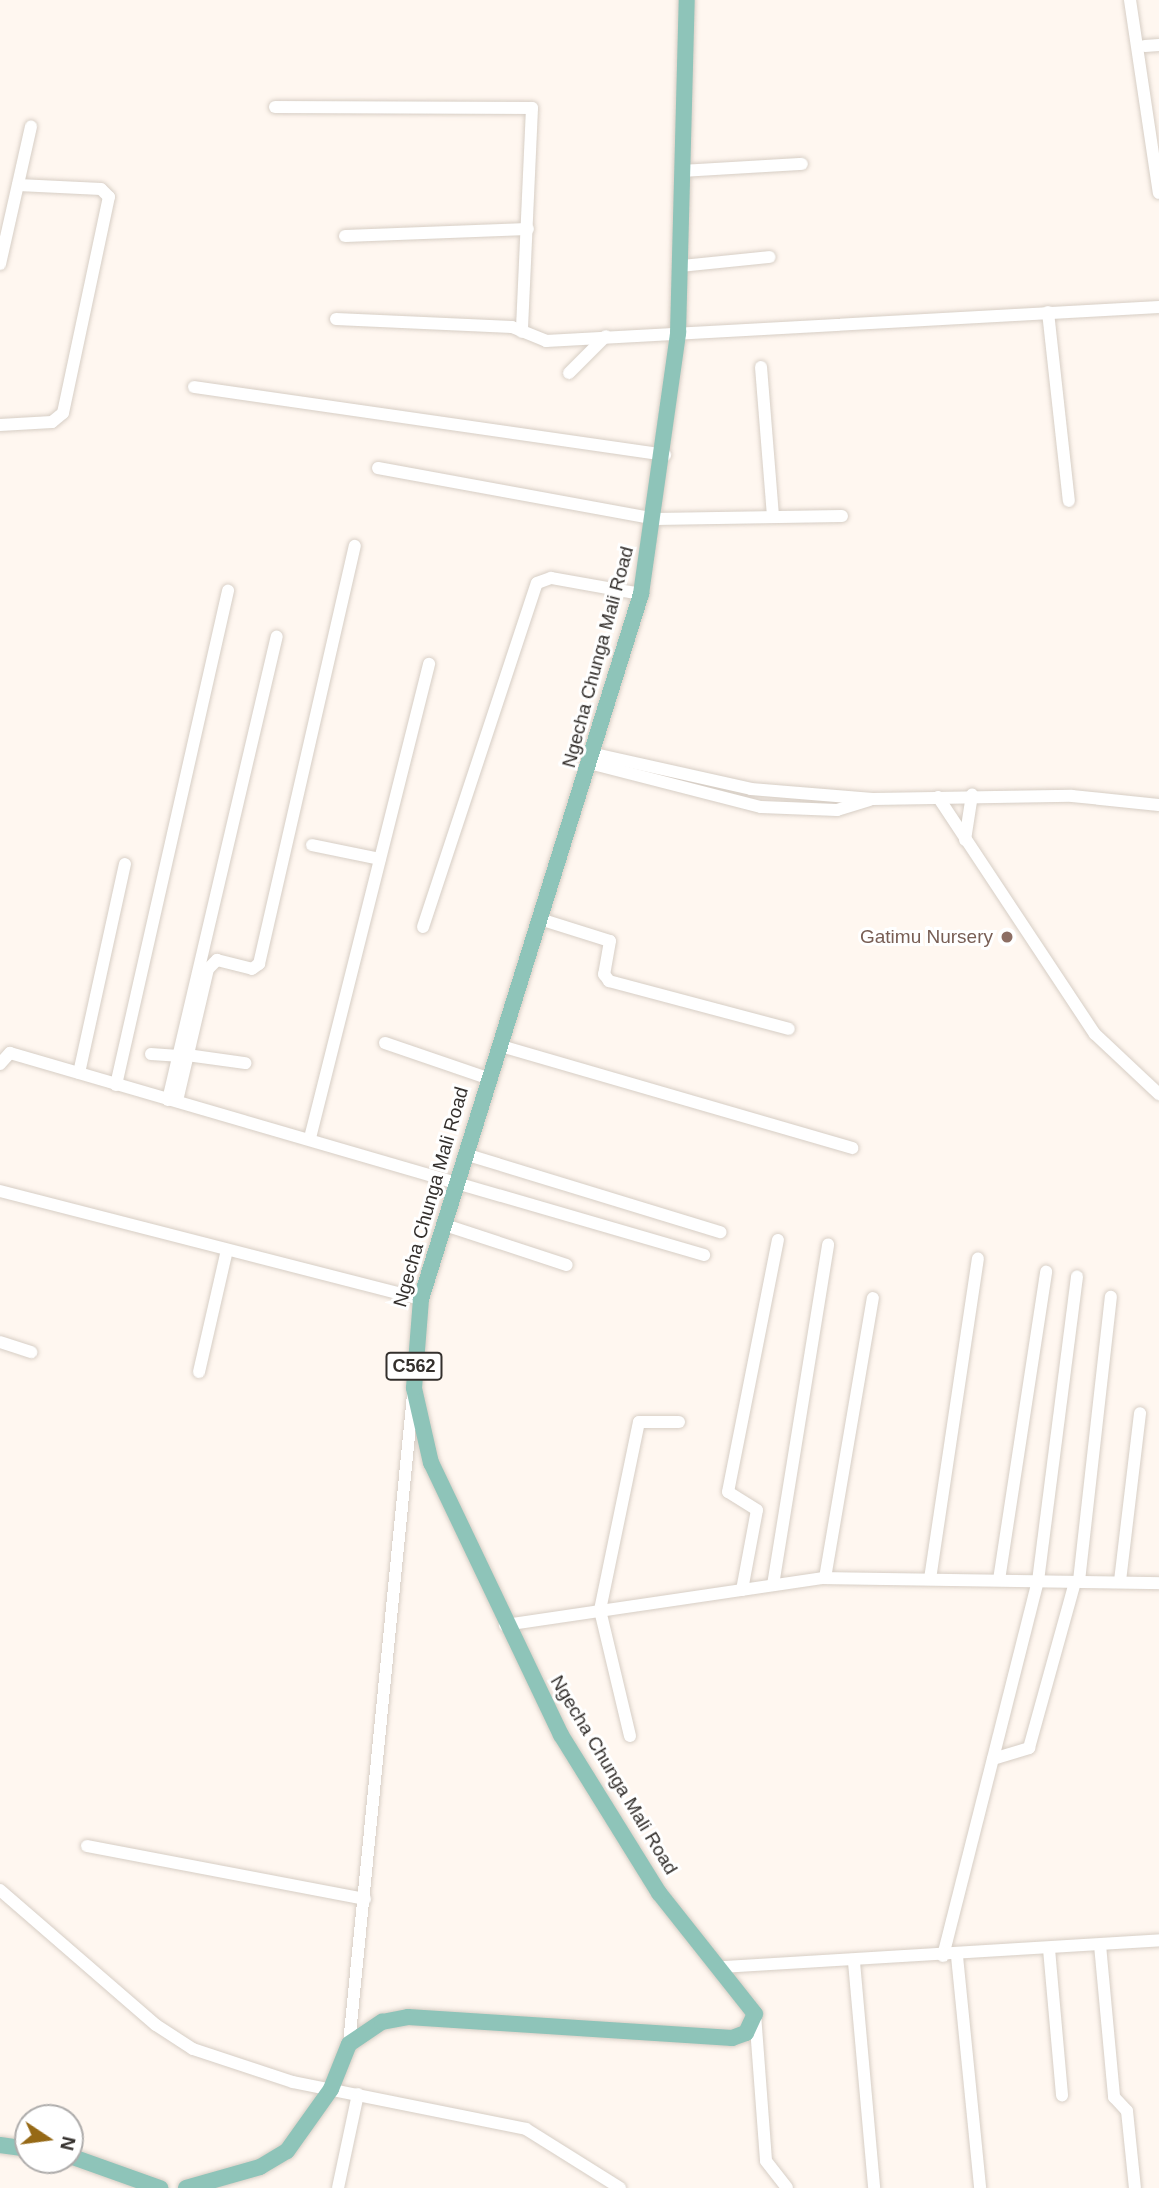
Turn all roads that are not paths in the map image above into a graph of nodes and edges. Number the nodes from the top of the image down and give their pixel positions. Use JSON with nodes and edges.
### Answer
{"nodes":[{"id":1,"x":687,"y":0,"type":"edge"},
{"id":2,"x":1130,"y":0,"type":"edge"},
{"id":3,"x":1159,"y":45,"type":"edge"},
{"id":4,"x":1145,"y":46,"type":"dead end"},
{"id":5,"x":275,"y":107,"type":"dead end"},
{"id":6,"x":31,"y":127,"type":"dead end"},
{"id":7,"x":803,"y":164,"type":"dead end"},
{"id":8,"x":682,"y":171,"type":"junction"},
{"id":9,"x":18,"y":184,"type":"junction"},
{"id":10,"x":1159,"y":194,"type":"edge"},
{"id":11,"x":528,"y":229,"type":"junction"},
{"id":12,"x":345,"y":236,"type":"dead end"},
{"id":13,"x":770,"y":257,"type":"dead end"},
{"id":14,"x":0,"y":264,"type":"edge"},
{"id":15,"x":681,"y":265,"type":"junction"},
{"id":16,"x":1159,"y":307,"type":"edge"},
{"id":17,"x":1048,"y":312,"type":"junction"},
{"id":18,"x":336,"y":320,"type":"dead end"},
{"id":19,"x":522,"y":332,"type":"junction"},
{"id":20,"x":678,"y":333,"type":"junction"},
{"id":21,"x":606,"y":336,"type":"junction"},
{"id":22,"x":761,"y":367,"type":"dead end"},
{"id":23,"x":569,"y":373,"type":"dead end"},
{"id":24,"x":194,"y":387,"type":"dead end"},
{"id":25,"x":0,"y":425,"type":"edge"},
{"id":26,"x":665,"y":455,"type":"junction"},
{"id":27,"x":378,"y":468,"type":"dead end"},
{"id":28,"x":1069,"y":500,"type":"dead end"},
{"id":29,"x":773,"y":516,"type":"junction"},
{"id":30,"x":842,"y":516,"type":"dead end"},
{"id":31,"x":655,"y":519,"type":"junction"},
{"id":32,"x":355,"y":546,"type":"dead end"},
{"id":33,"x":228,"y":591,"type":"dead end"},
{"id":34,"x":640,"y":594,"type":"junction"},
{"id":35,"x":277,"y":636,"type":"dead end"},
{"id":36,"x":429,"y":664,"type":"dead end"},
{"id":37,"x":594,"y":759,"type":"junction"},
{"id":38,"x":972,"y":796,"type":"junction"},
{"id":39,"x":938,"y":797,"type":"junction"},
{"id":40,"x":873,"y":799,"type":"junction"},
{"id":41,"x":1159,"y":805,"type":"edge"},
{"id":42,"x":965,"y":841,"type":"junction"},
{"id":43,"x":312,"y":845,"type":"dead end"},
{"id":44,"x":380,"y":859,"type":"junction"},
{"id":45,"x":125,"y":864,"type":"dead end"},
{"id":46,"x":543,"y":920,"type":"junction"},
{"id":47,"x":423,"y":927,"type":"dead end"},
{"id":48,"x":789,"y":1029,"type":"dead end"},
{"id":49,"x":384,"y":1044,"type":"dead end"},
{"id":50,"x":501,"y":1046,"type":"junction"},
{"id":51,"x":151,"y":1054,"type":"dead end"},
{"id":52,"x":183,"y":1055,"type":"junction"},
{"id":53,"x":245,"y":1063,"type":"dead end"},
{"id":54,"x":0,"y":1064,"type":"edge"},
{"id":55,"x":79,"y":1073,"type":"junction"},
{"id":56,"x":487,"y":1078,"type":"junction"},
{"id":57,"x":116,"y":1085,"type":"junction"},
{"id":58,"x":1159,"y":1094,"type":"edge"},
{"id":59,"x":173,"y":1100,"type":"junction"},
{"id":60,"x":310,"y":1139,"type":"junction"},
{"id":61,"x":853,"y":1148,"type":"dead end"},
{"id":62,"x":468,"y":1154,"type":"junction"},
{"id":63,"x":460,"y":1179,"type":"junction"},
{"id":64,"x":0,"y":1191,"type":"edge"},
{"id":65,"x":445,"y":1225,"type":"junction"},
{"id":66,"x":720,"y":1232,"type":"dead end"},
{"id":67,"x":778,"y":1240,"type":"dead end"},
{"id":68,"x":828,"y":1244,"type":"dead end"},
{"id":69,"x":227,"y":1250,"type":"junction"},
{"id":70,"x":704,"y":1255,"type":"dead end"},
{"id":71,"x":978,"y":1259,"type":"dead end"},
{"id":72,"x":567,"y":1265,"type":"dead end"},
{"id":73,"x":1046,"y":1272,"type":"dead end"},
{"id":74,"x":1077,"y":1276,"type":"dead end"},
{"id":75,"x":1111,"y":1297,"type":"dead end"},
{"id":76,"x":873,"y":1298,"type":"dead end"},
{"id":77,"x":421,"y":1299,"type":"junction"},
{"id":78,"x":0,"y":1342,"type":"edge"},
{"id":79,"x":31,"y":1352,"type":"dead end"},
{"id":80,"x":199,"y":1372,"type":"dead end"},
{"id":81,"x":414,"y":1388,"type":"junction"},
{"id":82,"x":1140,"y":1413,"type":"dead end"},
{"id":83,"x":679,"y":1422,"type":"dead end"},
{"id":84,"x":825,"y":1578,"type":"junction"},
{"id":85,"x":930,"y":1579,"type":"junction"},
{"id":86,"x":999,"y":1580,"type":"junction"},
{"id":87,"x":1038,"y":1581,"type":"junction"},
{"id":88,"x":1121,"y":1581,"type":"junction"},
{"id":89,"x":1077,"y":1582,"type":"junction"},
{"id":90,"x":1159,"y":1583,"type":"edge"},
{"id":91,"x":773,"y":1585,"type":"junction"},
{"id":92,"x":742,"y":1590,"type":"junction"},
{"id":93,"x":600,"y":1610,"type":"junction"},
{"id":94,"x":505,"y":1625,"type":"junction"},
{"id":95,"x":630,"y":1737,"type":"dead end"},
{"id":96,"x":993,"y":1759,"type":"junction"},
{"id":97,"x":87,"y":1846,"type":"dead end"},
{"id":98,"x":0,"y":1890,"type":"edge"},
{"id":99,"x":365,"y":1899,"type":"junction"},
{"id":100,"x":1159,"y":1940,"type":"edge"},
{"id":101,"x":1100,"y":1945,"type":"junction"},
{"id":102,"x":1049,"y":1948,"type":"junction"},
{"id":103,"x":943,"y":1956,"type":"junction"},
{"id":104,"x":957,"y":1956,"type":"junction"},
{"id":105,"x":853,"y":1962,"type":"junction"},
{"id":106,"x":723,"y":1968,"type":"junction"},
{"id":107,"x":755,"y":2014,"type":"junction"},
{"id":108,"x":349,"y":2044,"type":"junction"},
{"id":109,"x":331,"y":2089,"type":"junction"},
{"id":110,"x":358,"y":2094,"type":"junction"},
{"id":111,"x":1062,"y":2095,"type":"dead end"},
{"id":112,"x":84,"y":2162,"type":"edge"},
{"id":113,"x":160,"y":2188,"type":"edge"},
{"id":114,"x":186,"y":2188,"type":"edge"},
{"id":115,"x":338,"y":2188,"type":"edge"},
{"id":116,"x":620,"y":2188,"type":"edge"},
{"id":117,"x":787,"y":2188,"type":"edge"},
{"id":118,"x":874,"y":2188,"type":"edge"},
{"id":119,"x":980,"y":2188,"type":"edge"},
{"id":120,"x":1135,"y":2188,"type":"edge"}],
"edges":[{"from":1,"to":8,"type":"main road","name":"Ngecha Chunga Mali Road","number":"C562"},
{"from":2,"to":10,"type":"street"},
{"from":3,"to":4,"type":"street"},
{"from":5,"to":11,"type":"street"},
{"from":6,"to":9,"type":"street"},
{"from":7,"to":8,"type":"street"},
{"from":8,"to":15,"type":"main road","name":"Ngecha Chunga Mali Road","number":"C562"},
{"from":9,"to":14,"type":"street"},
{"from":9,"to":25,"type":"street"},
{"from":11,"to":12,"type":"street"},
{"from":11,"to":19,"type":"street"},
{"from":13,"to":15,"type":"street"},
{"from":15,"to":20,"type":"main road","name":"Ngecha Chunga Mali Road","number":"C562"},
{"from":16,"to":17,"type":"street"},
{"from":17,"to":20,"type":"street"},
{"from":17,"to":28,"type":"street"},
{"from":18,"to":19,"type":"street"},
{"from":19,"to":21,"type":"street"},
{"from":20,"to":21,"type":"street"},
{"from":20,"to":26,"type":"main road","name":"Ngecha Chunga Mali Road","number":"C562"},
{"from":21,"to":23,"type":"street"},
{"from":22,"to":29,"type":"street"},
{"from":24,"to":26,"type":"street"},
{"from":26,"to":31,"type":"main road","name":"Ngecha Chunga Mali Road","number":"C562"},
{"from":27,"to":31,"type":"street"},
{"from":29,"to":30,"type":"street"},
{"from":29,"to":31,"type":"street"},
{"from":31,"to":34,"type":"main road","name":"Ngecha Chunga Mali Road","number":"C562"},
{"from":32,"to":52,"type":"street"},
{"from":33,"to":57,"type":"street"},
{"from":34,"to":37,"type":"main road","name":"Ngecha Chunga Mali Road","number":"C562"},
{"from":34,"to":47,"type":"street"},
{"from":35,"to":52,"type":"street"},
{"from":36,"to":44,"type":"street"},
{"from":37,"to":40,"type":"street"},
{"from":37,"to":40,"type":"street"},
{"from":37,"to":46,"type":"main road","name":"Ngecha Chunga Mali Road","number":"C562"},
{"from":38,"to":39,"type":"street"},
{"from":38,"to":41,"type":"street"},
{"from":38,"to":42,"type":"street"},
{"from":39,"to":40,"type":"street"},
{"from":39,"to":42,"type":"street"},
{"from":42,"to":58,"type":"street"},
{"from":43,"to":44,"type":"street"},
{"from":44,"to":60,"type":"street"},
{"from":45,"to":55,"type":"street"},
{"from":46,"to":48,"type":"street"},
{"from":46,"to":50,"type":"main road","name":"Ngecha Chunga Mali Road","number":"C562"},
{"from":49,"to":56,"type":"street"},
{"from":50,"to":56,"type":"main road","name":"Ngecha Chunga Mali Road","number":"C562"},
{"from":50,"to":61,"type":"street"},
{"from":51,"to":52,"type":"street"},
{"from":52,"to":53,"type":"street"},
{"from":52,"to":59,"type":"street"},
{"from":54,"to":55,"type":"street"},
{"from":55,"to":57,"type":"street"},
{"from":56,"to":62,"type":"main road","name":"Ngecha Chunga Mali Road","number":"C562"},
{"from":57,"to":59,"type":"street"},
{"from":59,"to":60,"type":"street"},
{"from":60,"to":63,"type":"street"},
{"from":62,"to":63,"type":"main road","name":"Ngecha Chunga Mali Road","number":"C562"},
{"from":62,"to":66,"type":"street"},
{"from":63,"to":65,"type":"main road","name":"Ngecha Chunga Mali Road","number":"C562"},
{"from":63,"to":70,"type":"street"},
{"from":64,"to":69,"type":"street"},
{"from":65,"to":72,"type":"street"},
{"from":65,"to":77,"type":"main road","name":"Ngecha Chunga Mali Road","number":"C562"},
{"from":67,"to":92,"type":"street"},
{"from":68,"to":91,"type":"street"},
{"from":69,"to":77,"type":"street"},
{"from":69,"to":80,"type":"street"},
{"from":71,"to":85,"type":"street"},
{"from":73,"to":86,"type":"street"},
{"from":74,"to":87,"type":"street"},
{"from":75,"to":89,"type":"street"},
{"from":76,"to":84,"type":"street"},
{"from":77,"to":81,"type":"main road","name":"Ngecha Chunga Mali Road","number":"C562"},
{"from":78,"to":79,"type":"street"},
{"from":81,"to":94,"type":"main road","name":"Ngecha Chunga Mali Road","number":"C562"},
{"from":81,"to":99,"type":"street"},
{"from":82,"to":88,"type":"street"},
{"from":83,"to":93,"type":"street"},
{"from":84,"to":85,"type":"street"},
{"from":84,"to":91,"type":"street"},
{"from":85,"to":86,"type":"street"},
{"from":86,"to":87,"type":"street"},
{"from":87,"to":89,"type":"street"},
{"from":87,"to":96,"type":"street"},
{"from":88,"to":89,"type":"street"},
{"from":88,"to":90,"type":"street"},
{"from":89,"to":96,"type":"street"},
{"from":91,"to":92,"type":"street"},
{"from":92,"to":93,"type":"street"},
{"from":93,"to":94,"type":"street"},
{"from":93,"to":95,"type":"street"},
{"from":94,"to":106,"type":"main road","name":"Ngecha Chunga Mali Road","number":"C562"},
{"from":96,"to":103,"type":"street"},
{"from":97,"to":99,"type":"street"},
{"from":98,"to":109,"type":"street"},
{"from":99,"to":108,"type":"street"},
{"from":100,"to":101,"type":"street"},
{"from":101,"to":102,"type":"street"},
{"from":101,"to":120,"type":"street"},
{"from":102,"to":104,"type":"street"},
{"from":102,"to":111,"type":"street"},
{"from":103,"to":104,"type":"street"},
{"from":103,"to":105,"type":"street"},
{"from":104,"to":119,"type":"street"},
{"from":105,"to":106,"type":"street"},
{"from":105,"to":118,"type":"street"},
{"from":106,"to":107,"type":"main road","name":"Ngecha Chunga Mali Road","number":"C562"},
{"from":107,"to":108,"type":"main road"},
{"from":107,"to":117,"type":"street"},
{"from":108,"to":109,"type":"main road"},
{"from":109,"to":110,"type":"street"},
{"from":109,"to":114,"type":"main road"},
{"from":110,"to":115,"type":"street"},
{"from":110,"to":116,"type":"street"},
{"from":112,"to":113,"type":"main road"}]}
